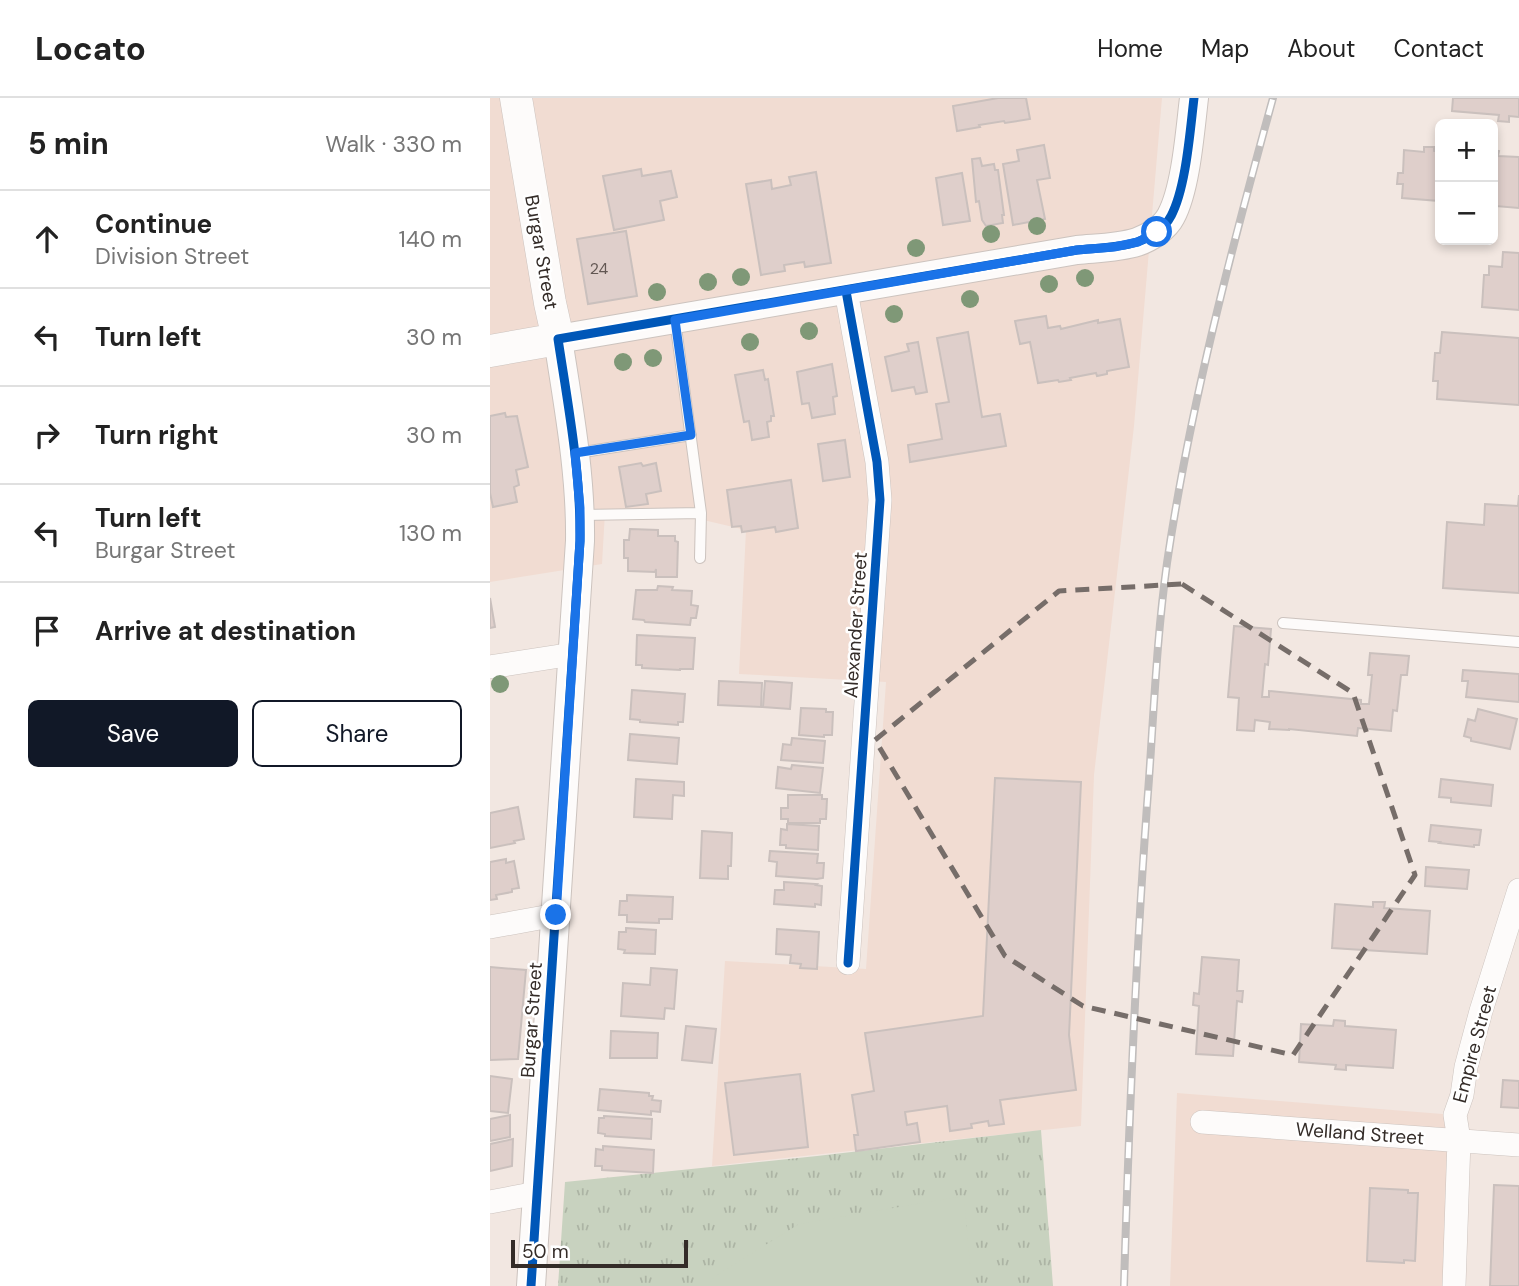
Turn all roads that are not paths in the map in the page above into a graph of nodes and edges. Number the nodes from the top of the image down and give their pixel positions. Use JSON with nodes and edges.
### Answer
{"nodes":[{"id":1,"x":516,"y":98,"type":"edge"},
{"id":2,"x":1194,"y":98,"type":"edge"},
{"id":3,"x":846,"y":291,"type":"junction"},
{"id":4,"x":675,"y":320,"type":"junction"},
{"id":5,"x":558,"y":339,"type":"junction"},
{"id":6,"x":490,"y":351,"type":"edge"},
{"id":7,"x":691,"y":435,"type":"junction"},
{"id":8,"x":575,"y":453,"type":"junction"},
{"id":9,"x":702,"y":513,"type":"junction"},
{"id":10,"x":580,"y":515,"type":"junction"},
{"id":11,"x":700,"y":558,"type":"dead end"},
{"id":12,"x":1283,"y":623,"type":"dead end"},
{"id":13,"x":1519,"y":642,"type":"edge"},
{"id":14,"x":573,"y":653,"type":"junction"},
{"id":15,"x":490,"y":667,"type":"edge"},
{"id":16,"x":1519,"y":890,"type":"edge"},
{"id":17,"x":556,"y":915,"type":"junction"},
{"id":18,"x":490,"y":927,"type":"edge"},
{"id":19,"x":848,"y":963,"type":"dead end"},
{"id":20,"x":1202,"y":1122,"type":"dead end"},
{"id":21,"x":1459,"y":1140,"type":"junction"},
{"id":22,"x":1519,"y":1144,"type":"edge"},
{"id":23,"x":537,"y":1194,"type":"junction"},
{"id":24,"x":490,"y":1202,"type":"edge"},
{"id":25,"x":531,"y":1286,"type":"edge"},
{"id":26,"x":1454,"y":1286,"type":"edge"}],
"edges":[{"from":1,"to":5,"type":"main road","name":"Burgar Street"},
{"from":2,"to":3,"type":"street"},
{"from":3,"to":4,"type":"street"},
{"from":3,"to":19,"type":"street","name":"Alexander Street"},
{"from":4,"to":5,"type":"street"},
{"from":4,"to":7,"type":"lane"},
{"from":5,"to":6,"type":"main road"},
{"from":5,"to":8,"type":"street","name":"Burgar Street"},
{"from":7,"to":8,"type":"lane"},
{"from":7,"to":9,"type":"lane"},
{"from":8,"to":10,"type":"street","name":"Burgar Street"},
{"from":9,"to":10,"type":"lane"},
{"from":9,"to":11,"type":"lane"},
{"from":10,"to":14,"type":"street","name":"Burgar Street"},
{"from":12,"to":13,"type":"lane"},
{"from":14,"to":15,"type":"street"},
{"from":14,"to":17,"type":"street","name":"Burgar Street"},
{"from":16,"to":21,"type":"street","name":"Empire Street"},
{"from":17,"to":18,"type":"street"},
{"from":17,"to":23,"type":"street","name":"Burgar Street"},
{"from":20,"to":21,"type":"street","name":"Welland Street"},
{"from":21,"to":22,"type":"street","name":"Welland Street"},
{"from":21,"to":26,"type":"street","name":"Empire Street"},
{"from":23,"to":24,"type":"street"},
{"from":23,"to":25,"type":"street","name":"Burgar Street"}]}
